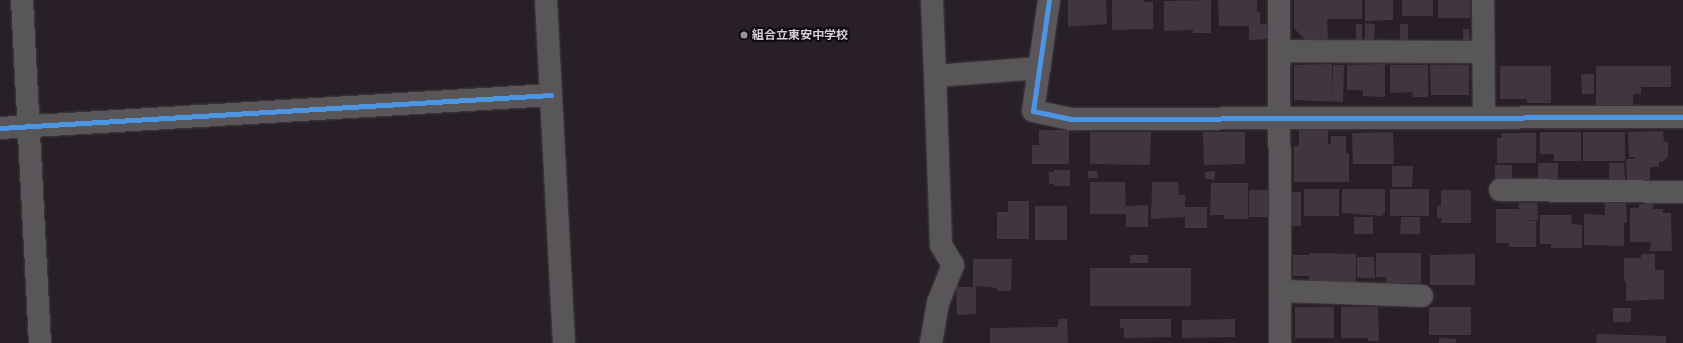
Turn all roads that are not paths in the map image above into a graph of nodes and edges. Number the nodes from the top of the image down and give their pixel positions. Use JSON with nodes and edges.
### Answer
{"nodes":[{"id":1,"x":22,"y":0,"type":"edge"},
{"id":2,"x":546,"y":0,"type":"edge"},
{"id":3,"x":932,"y":0,"type":"edge"},
{"id":4,"x":1049,"y":0,"type":"edge"},
{"id":5,"x":1279,"y":0,"type":"edge"},
{"id":6,"x":1483,"y":0,"type":"edge"},
{"id":7,"x":1280,"y":51,"type":"junction"},
{"id":8,"x":1483,"y":52,"type":"junction"},
{"id":9,"x":1040,"y":68,"type":"junction"},
{"id":10,"x":935,"y":76,"type":"junction"},
{"id":11,"x":551,"y":95,"type":"junction"},
{"id":12,"x":1683,"y":117,"type":"edge"},
{"id":13,"x":1484,"y":118,"type":"junction"},
{"id":14,"x":1279,"y":119,"type":"junction"},
{"id":15,"x":29,"y":126,"type":"junction"},
{"id":16,"x":0,"y":128,"type":"edge"},
{"id":17,"x":1500,"y":190,"type":"dead end"},
{"id":18,"x":1683,"y":192,"type":"edge"},
{"id":19,"x":1280,"y":291,"type":"junction"},
{"id":20,"x":1422,"y":296,"type":"dead end"},
{"id":21,"x":40,"y":343,"type":"edge"},
{"id":22,"x":564,"y":343,"type":"edge"},
{"id":23,"x":931,"y":343,"type":"edge"},
{"id":24,"x":1280,"y":343,"type":"edge"}],
"edges":[{"from":1,"to":15,"type":"street"},
{"from":2,"to":11,"type":"street"},
{"from":3,"to":10,"type":"street"},
{"from":4,"to":9,"type":"street"},
{"from":5,"to":7,"type":"street"},
{"from":6,"to":8,"type":"street"},
{"from":7,"to":8,"type":"street"},
{"from":7,"to":14,"type":"street"},
{"from":8,"to":13,"type":"street"},
{"from":9,"to":10,"type":"street"},
{"from":9,"to":14,"type":"street"},
{"from":10,"to":23,"type":"street"},
{"from":11,"to":15,"type":"street"},
{"from":11,"to":22,"type":"street"},
{"from":12,"to":13,"type":"street"},
{"from":13,"to":14,"type":"street"},
{"from":14,"to":19,"type":"street"},
{"from":15,"to":16,"type":"street"},
{"from":15,"to":21,"type":"street"},
{"from":17,"to":18,"type":"street"},
{"from":19,"to":20,"type":"street"},
{"from":19,"to":24,"type":"street"}]}
